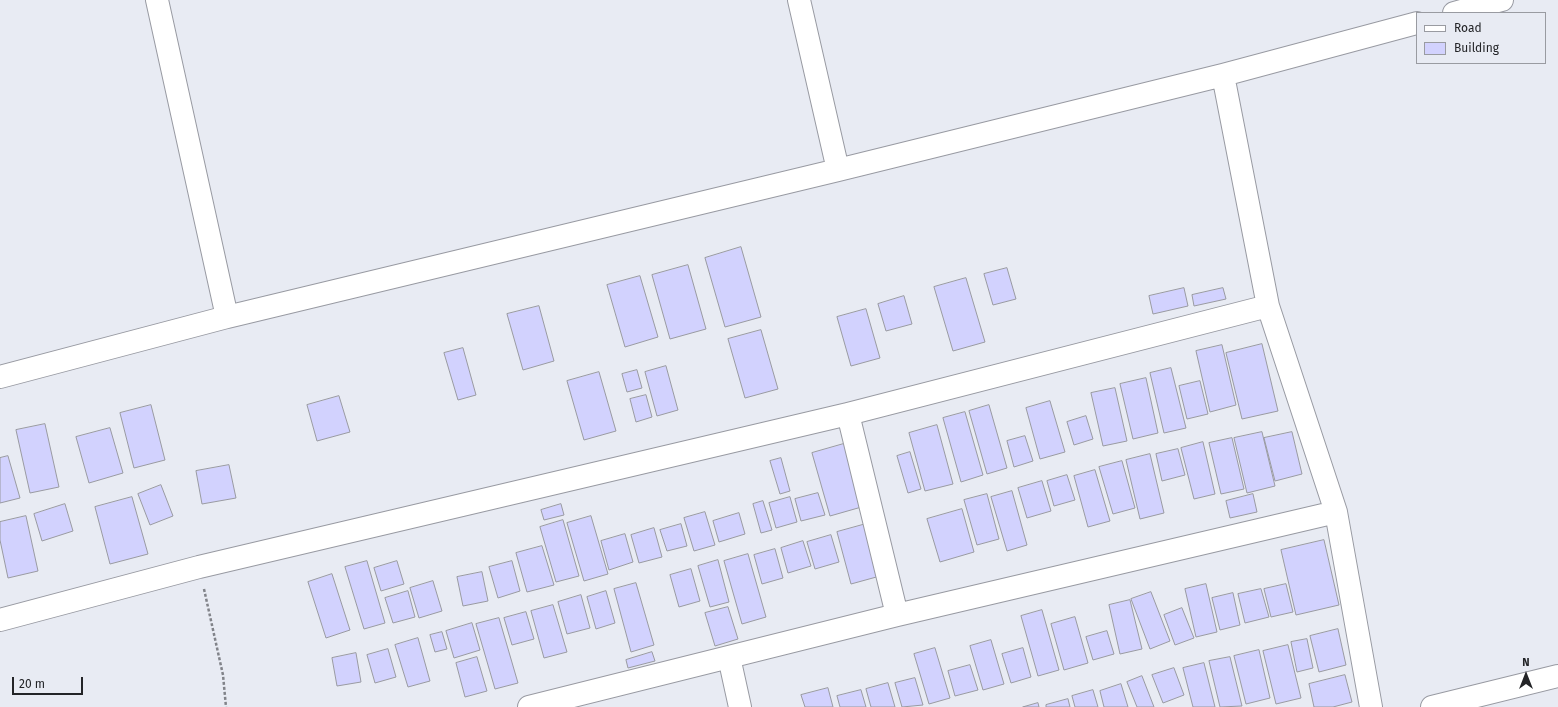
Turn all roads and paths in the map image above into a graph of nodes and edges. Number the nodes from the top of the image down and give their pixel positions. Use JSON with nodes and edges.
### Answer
{"nodes":[{"id":1,"x":158,"y":0,"type":"edge"},
{"id":2,"x":798,"y":0,"type":"edge"},
{"id":3,"x":1489,"y":2,"type":"edge"},
{"id":4,"x":1457,"y":12,"type":"edge"},
{"id":5,"x":1416,"y":23,"type":"edge"},
{"id":6,"x":1223,"y":75,"type":"junction"},
{"id":7,"x":838,"y":170,"type":"junction"},
{"id":8,"x":1268,"y":306,"type":"junction"},
{"id":9,"x":227,"y":317,"type":"junction"},
{"id":10,"x":0,"y":377,"type":"edge"},
{"id":11,"x":848,"y":414,"type":"junction"},
{"id":12,"x":1336,"y":512,"type":"junction"},
{"id":13,"x":199,"y":567,"type":"junction"},
{"id":14,"x":897,"y":615,"type":"junction"},
{"id":15,"x":0,"y":620,"type":"edge"},
{"id":16,"x":729,"y":657,"type":"junction"},
{"id":17,"x":1558,"y":676,"type":"edge"},
{"id":18,"x":226,"y":707,"type":"edge"},
{"id":19,"x":529,"y":707,"type":"edge"},
{"id":20,"x":740,"y":707,"type":"edge"},
{"id":21,"x":1371,"y":707,"type":"edge"},
{"id":22,"x":1432,"y":707,"type":"edge"}],
"edges":[{"from":1,"to":9,"type":"street"},
{"from":2,"to":7,"type":"street"},
{"from":3,"to":4,"type":"street"},
{"from":5,"to":6,"type":"street"},
{"from":6,"to":7,"type":"street"},
{"from":6,"to":8,"type":"street"},
{"from":7,"to":9,"type":"street"},
{"from":8,"to":11,"type":"street"},
{"from":8,"to":12,"type":"street"},
{"from":9,"to":10,"type":"street"},
{"from":11,"to":13,"type":"street"},
{"from":11,"to":14,"type":"street"},
{"from":12,"to":14,"type":"street"},
{"from":12,"to":21,"type":"street"},
{"from":13,"to":15,"type":"street"},
{"from":13,"to":18,"type":"path"},
{"from":14,"to":16,"type":"street"},
{"from":16,"to":19,"type":"street"},
{"from":16,"to":20,"type":"street"},
{"from":17,"to":22,"type":"street"}]}
